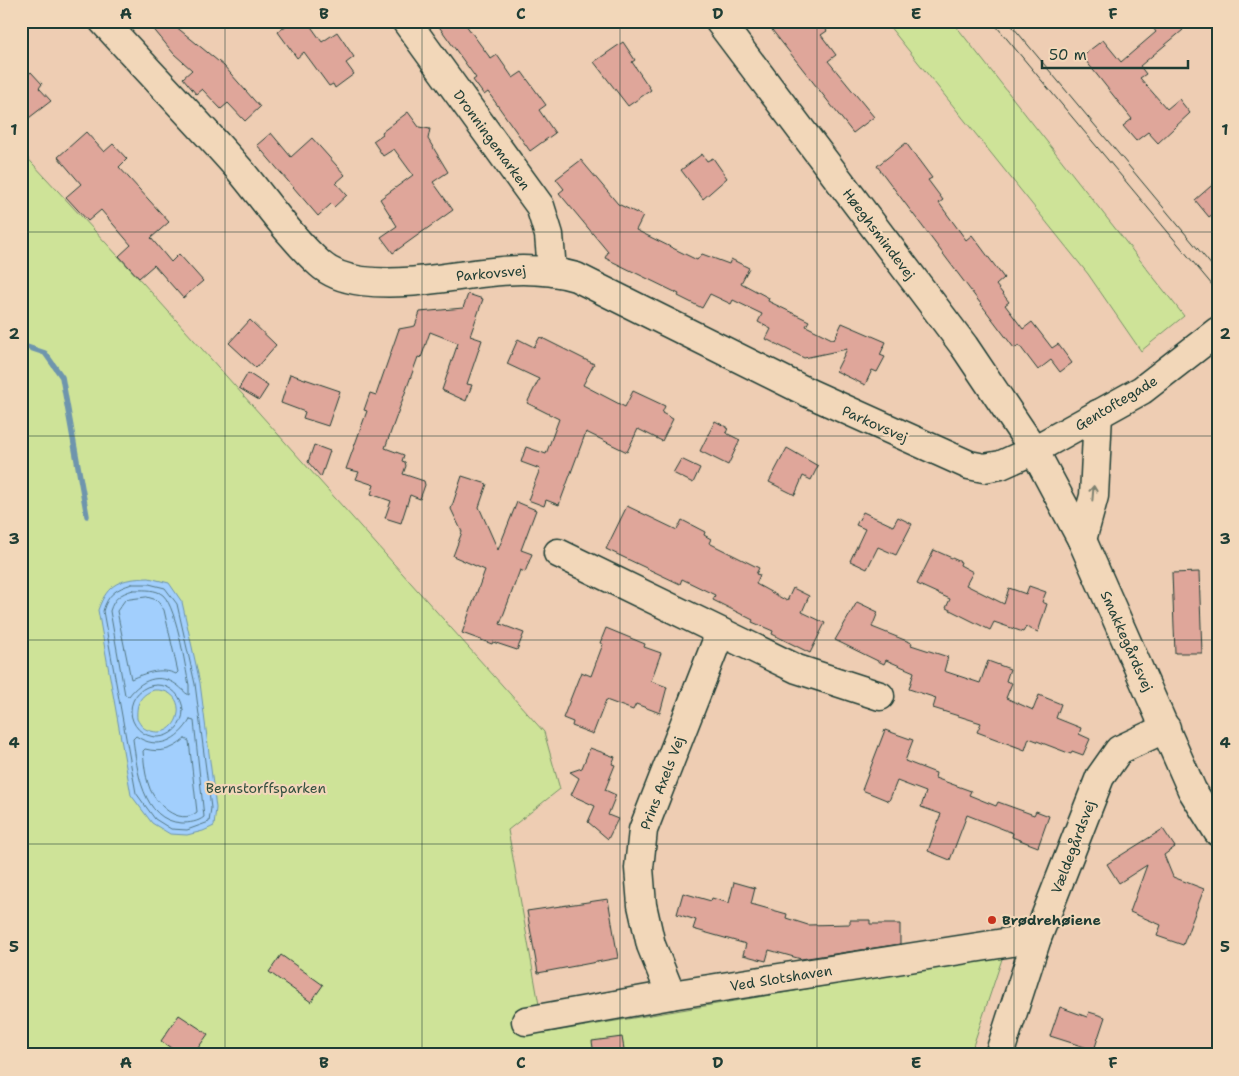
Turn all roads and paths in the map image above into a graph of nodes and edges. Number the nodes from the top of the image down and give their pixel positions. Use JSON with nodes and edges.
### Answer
{"nodes":[{"id":1,"x":103,"y":21,"type":"edge"},
{"id":2,"x":406,"y":21,"type":"edge"},
{"id":3,"x":719,"y":21,"type":"edge"},
{"id":4,"x":552,"y":270,"type":"junction"},
{"id":5,"x":1212,"y":336,"type":"edge"},
{"id":6,"x":1098,"y":414,"type":"junction"},
{"id":7,"x":1034,"y":450,"type":"junction"},
{"id":8,"x":1082,"y":540,"type":"junction"},
{"id":9,"x":558,"y":553,"type":"dead end"},
{"id":10,"x":720,"y":633,"type":"junction"},
{"id":11,"x":880,"y":696,"type":"dead end"},
{"id":12,"x":1166,"y":728,"type":"junction"},
{"id":13,"x":1218,"y":832,"type":"edge"},
{"id":14,"x":1037,"y":938,"type":"junction"},
{"id":15,"x":671,"y":995,"type":"junction"},
{"id":16,"x":526,"y":1021,"type":"dead end"},
{"id":17,"x":999,"y":1055,"type":"edge"}],
"edges":[{"from":1,"to":4,"type":"street","name":"Parkovsvej"},
{"from":2,"to":4,"type":"street","name":"Dronningemarken"},
{"from":3,"to":7,"type":"street","name":"Høeghsmindevej"},
{"from":4,"to":7,"type":"street","name":"Parkovsvej"},
{"from":5,"to":6,"type":"street","name":"Gentoftegade"},
{"from":6,"to":7,"type":"street","name":"Gentoftegade"},
{"from":8,"to":6,"type":"street","one_way":true},
{"from":7,"to":8,"type":"street","name":"Smakkegårdsvej"},
{"from":8,"to":12,"type":"street","name":"Smakkegårdsvej"},
{"from":9,"to":10,"type":"street"},
{"from":10,"to":11,"type":"street"},
{"from":10,"to":15,"type":"street","name":"Prins Axels Vej"},
{"from":12,"to":13,"type":"street","name":"Smakkegårdsvej"},
{"from":12,"to":14,"type":"street","name":"Vældegårdsvej"},
{"from":14,"to":15,"type":"street","name":"Ved Slotshaven"},
{"from":14,"to":17,"type":"street","name":"Vældegårdsvej"},
{"from":15,"to":16,"type":"street","name":"Ved Slotshaven"}]}
